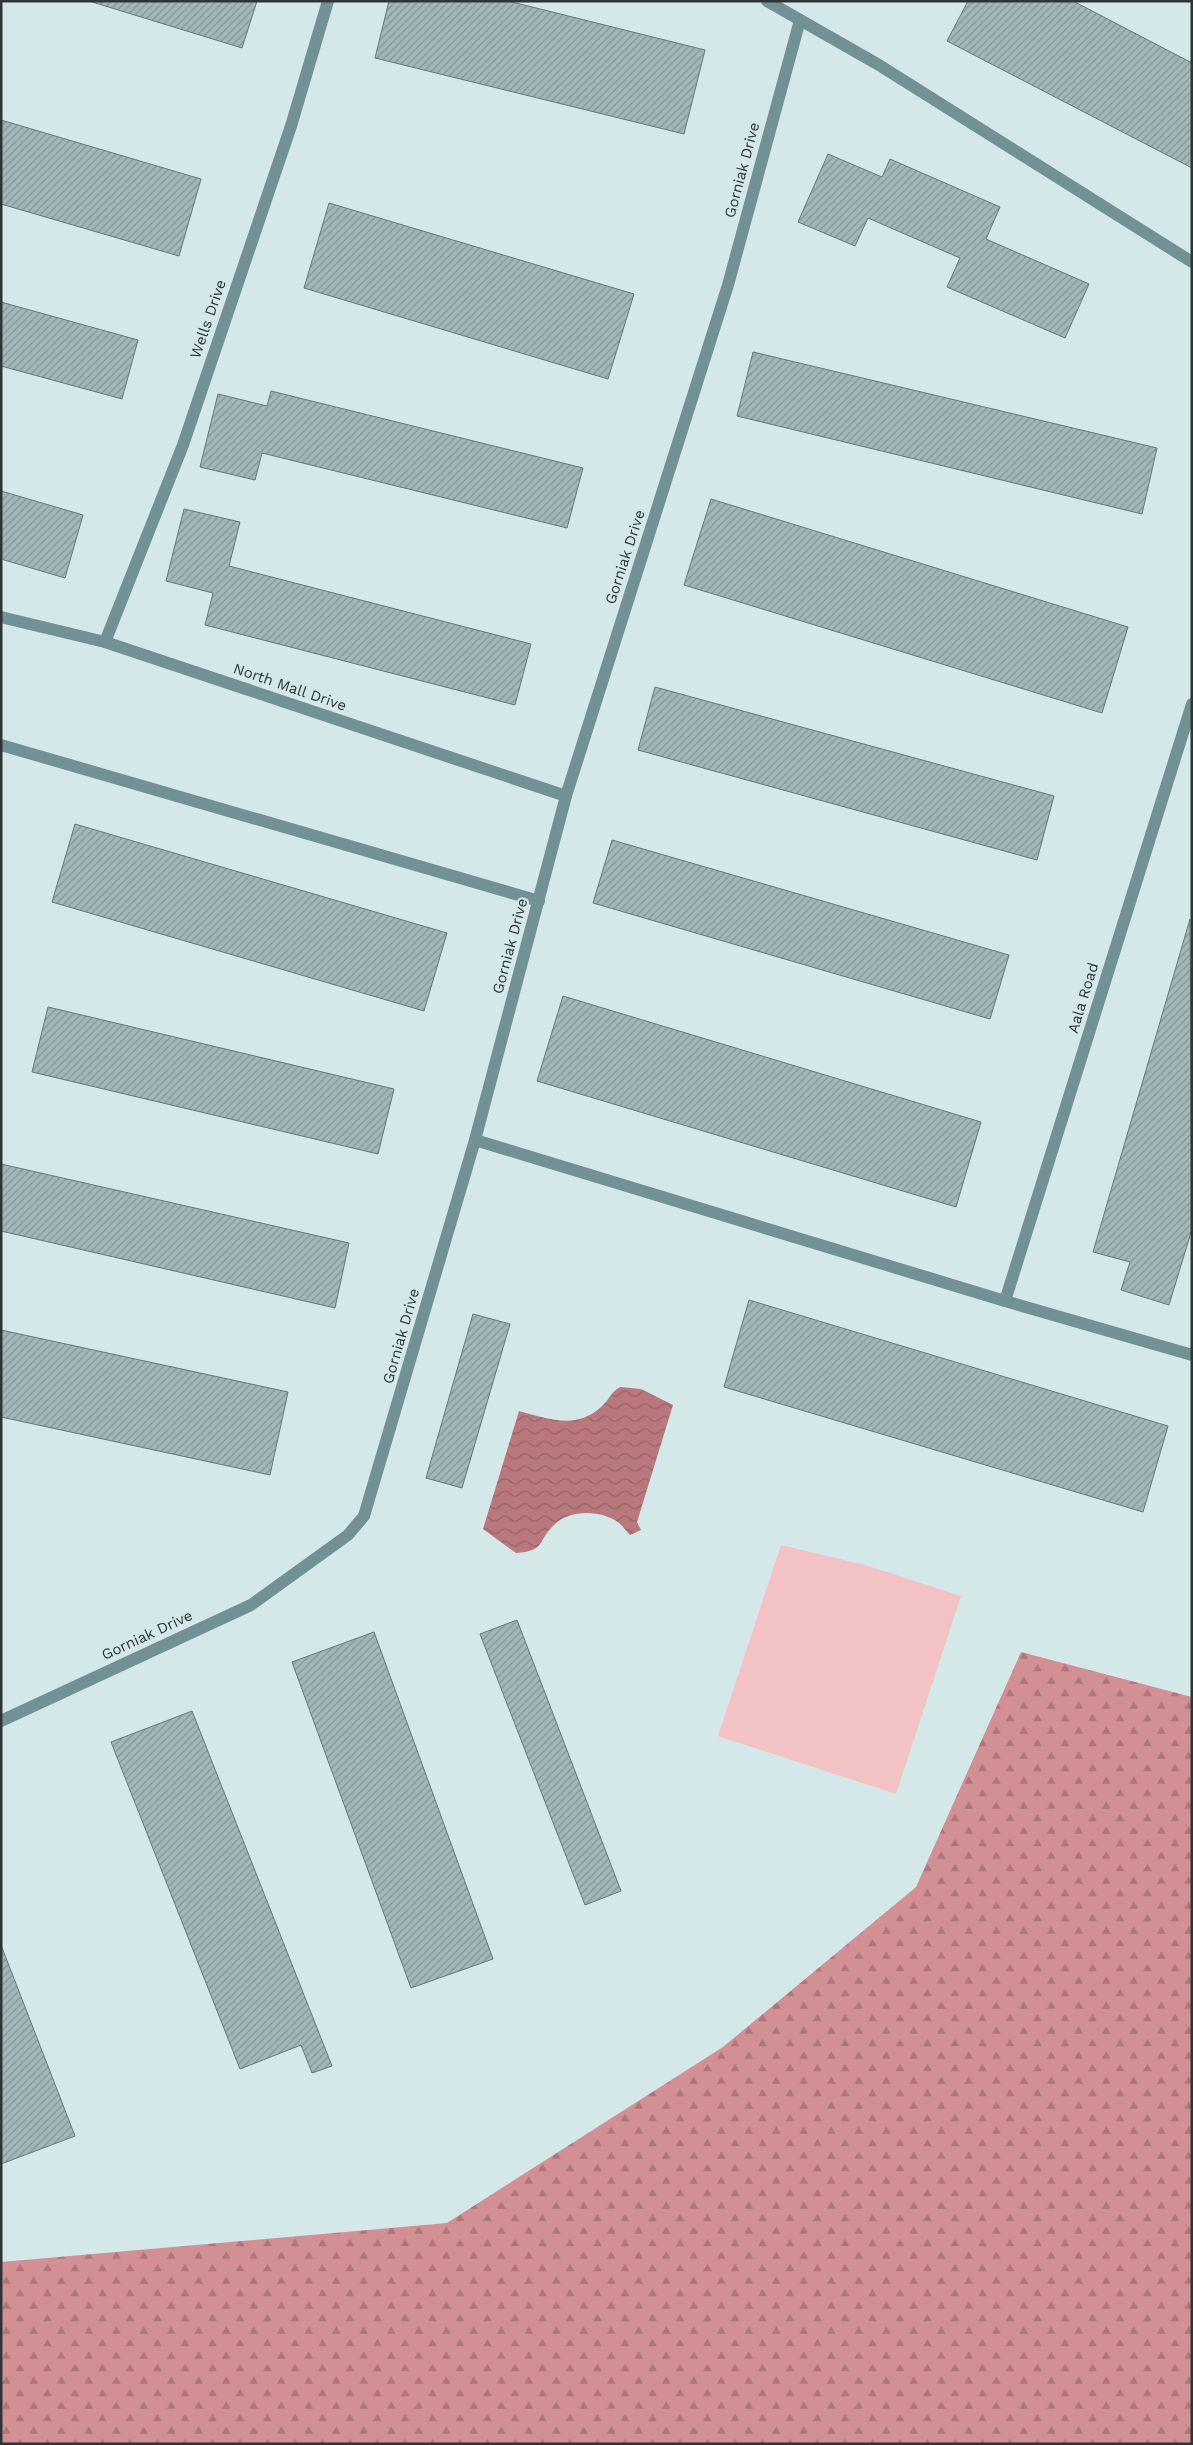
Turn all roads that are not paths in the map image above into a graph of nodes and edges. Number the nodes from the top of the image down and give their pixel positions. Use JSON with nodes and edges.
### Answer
{"nodes":[{"id":1,"x":328,"y":1,"type":"edge"},
{"id":2,"x":767,"y":1,"type":"edge"},
{"id":3,"x":800,"y":20,"type":"junction"},
{"id":4,"x":1192,"y":262,"type":"edge"},
{"id":5,"x":1,"y":617,"type":"edge"},
{"id":6,"x":105,"y":642,"type":"junction"},
{"id":7,"x":1192,"y":704,"type":"edge"},
{"id":8,"x":1,"y":745,"type":"edge"},
{"id":9,"x":566,"y":796,"type":"junction"},
{"id":10,"x":538,"y":901,"type":"junction"},
{"id":11,"x":475,"y":1140,"type":"junction"},
{"id":12,"x":1005,"y":1301,"type":"junction"},
{"id":13,"x":1192,"y":1355,"type":"edge"},
{"id":14,"x":1,"y":1721,"type":"edge"}],
"edges":[{"from":1,"to":6,"type":"street","name":"Wells Drive"},
{"from":2,"to":3,"type":"street"},
{"from":3,"to":4,"type":"street"},
{"from":3,"to":9,"type":"street","name":"Gorniak Drive"},
{"from":5,"to":6,"type":"street","name":"North Mall Drive"},
{"from":6,"to":9,"type":"street","name":"North Mall Drive"},
{"from":7,"to":12,"type":"street","name":"Aala Road"},
{"from":8,"to":10,"type":"street"},
{"from":9,"to":10,"type":"street","name":"Gorniak Drive"},
{"from":10,"to":11,"type":"street","name":"Gorniak Drive"},
{"from":11,"to":12,"type":"street"},
{"from":11,"to":14,"type":"street","name":"Gorniak Drive"},
{"from":12,"to":13,"type":"street"}]}
